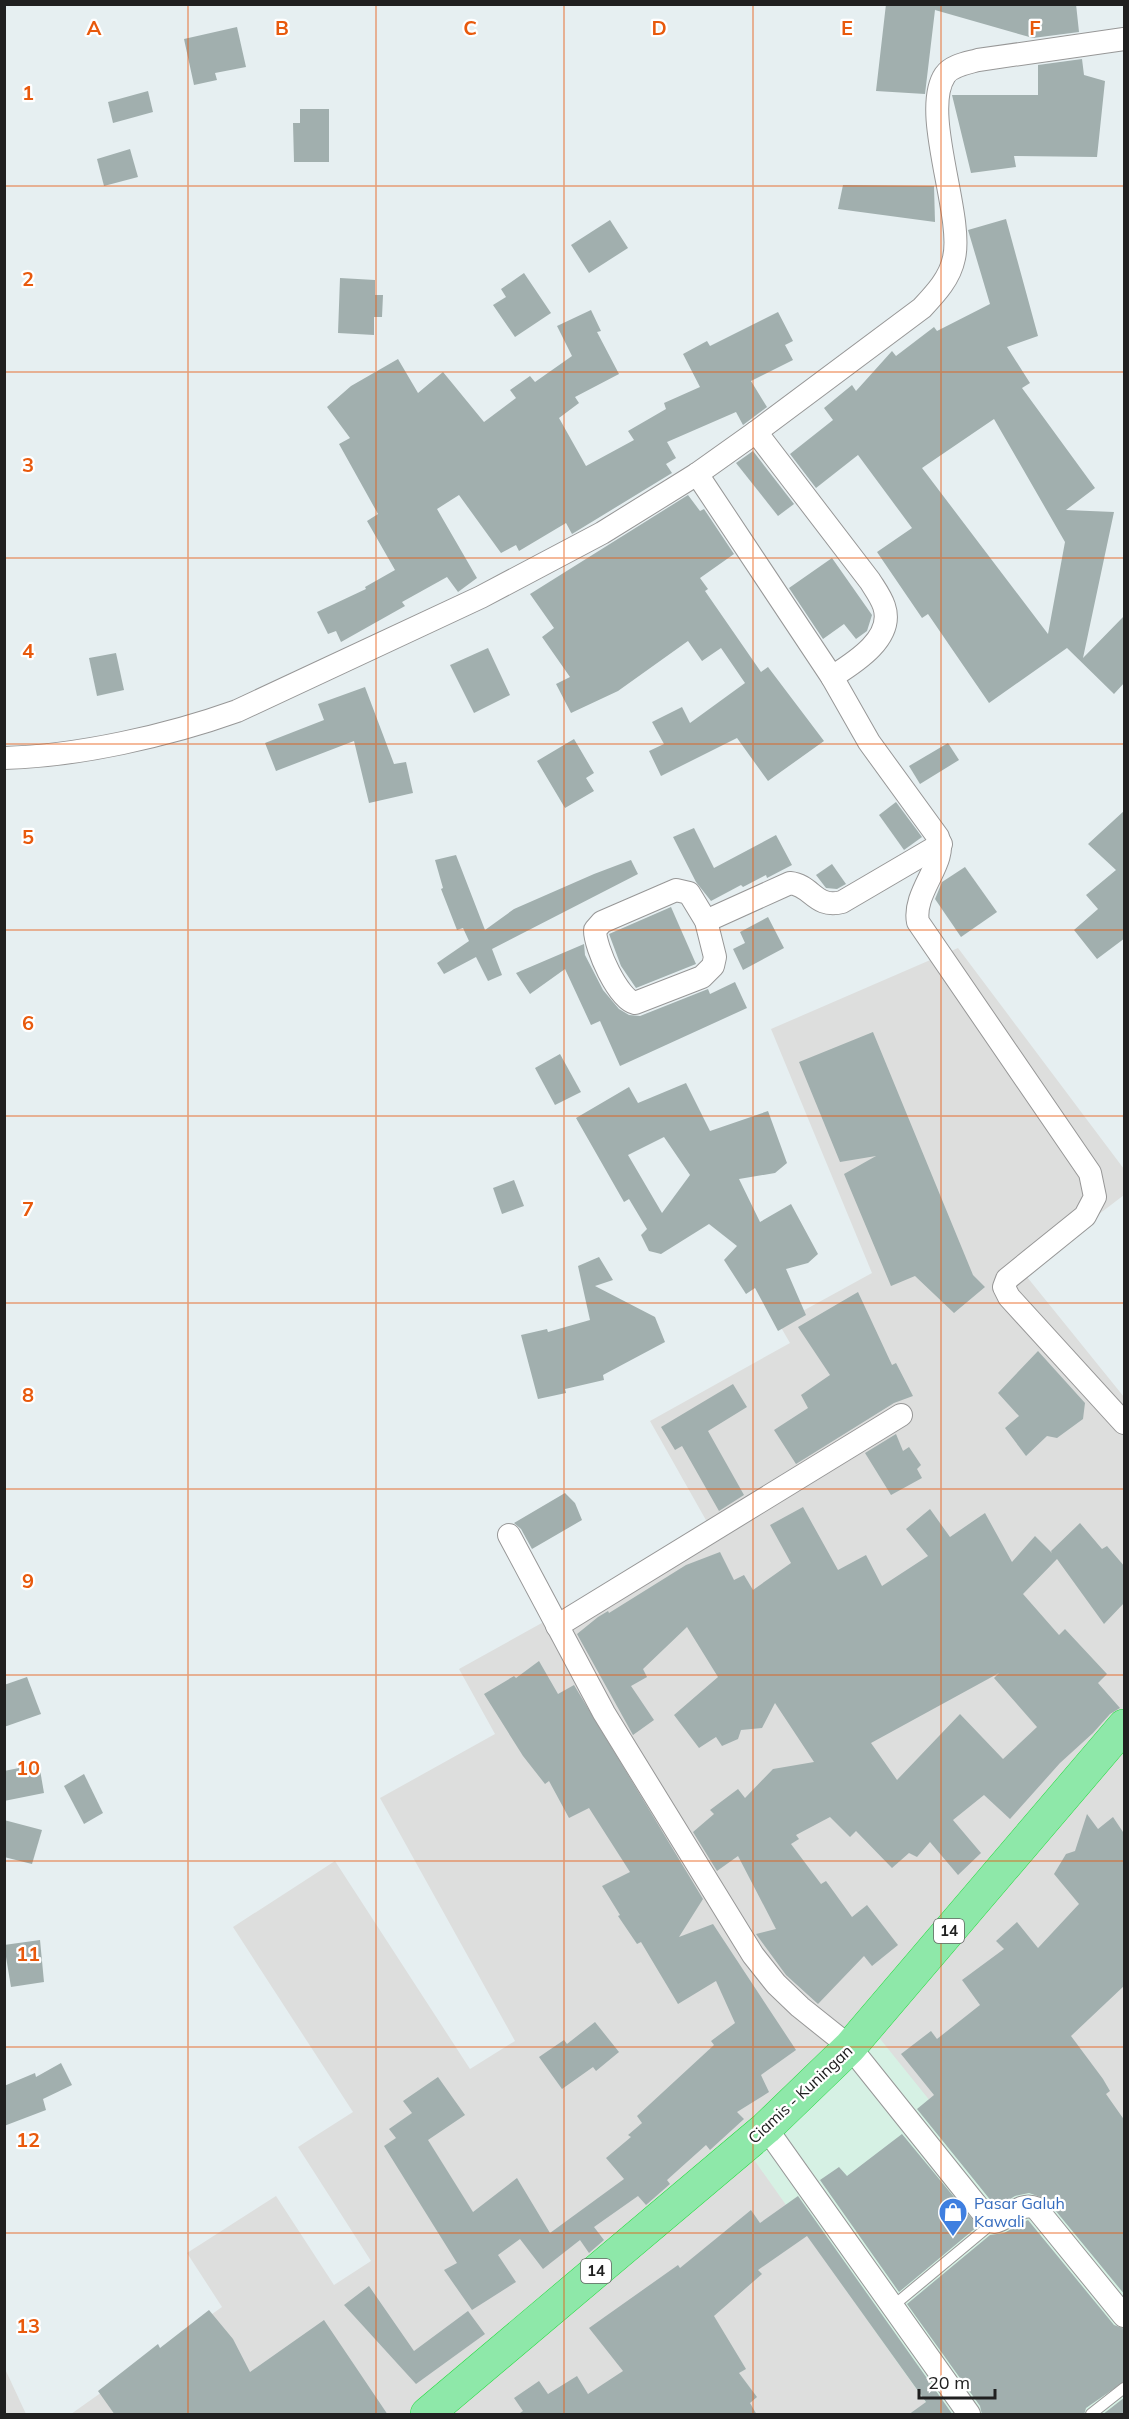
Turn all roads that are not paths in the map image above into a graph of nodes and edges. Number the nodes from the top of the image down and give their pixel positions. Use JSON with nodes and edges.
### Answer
{"nodes":[{"id":1,"x":1125,"y":39,"type":"edge"},
{"id":2,"x":756,"y":432,"type":"junction"},
{"id":3,"x":697,"y":474,"type":"junction"},
{"id":4,"x":832,"y":676,"type":"junction"},
{"id":5,"x":4,"y":758,"type":"edge"},
{"id":6,"x":941,"y":844,"type":"junction"},
{"id":7,"x":706,"y":921,"type":"junction"},
{"id":8,"x":901,"y":1415,"type":"dead end"},
{"id":9,"x":1125,"y":1423,"type":"edge"},
{"id":10,"x":509,"y":1535,"type":"dead end"},
{"id":11,"x":558,"y":1626,"type":"junction"},
{"id":12,"x":1125,"y":1725,"type":"edge"},
{"id":13,"x":850,"y":2048,"type":"junction"},
{"id":14,"x":766,"y":2128,"type":"junction"},
{"id":15,"x":994,"y":2222,"type":"junction"},
{"id":16,"x":893,"y":2306,"type":"junction"},
{"id":17,"x":1125,"y":2316,"type":"edge"},
{"id":18,"x":1125,"y":2388,"type":"edge"},
{"id":19,"x":428,"y":2415,"type":"edge"},
{"id":20,"x":969,"y":2415,"type":"edge"},
{"id":21,"x":1091,"y":2415,"type":"edge"}],
"edges":[{"from":1,"to":2,"type":"street"},
{"from":2,"to":3,"type":"street"},
{"from":2,"to":4,"type":"street"},
{"from":3,"to":4,"type":"street"},
{"from":3,"to":5,"type":"street"},
{"from":4,"to":6,"type":"street"},
{"from":6,"to":7,"type":"street"},
{"from":6,"to":9,"type":"street"},
{"from":7,"to":7,"type":"street"},
{"from":8,"to":11,"type":"street"},
{"from":10,"to":11,"type":"street"},
{"from":11,"to":13,"type":"street"},
{"from":12,"to":13,"type":"highway","name":"Ciamis - Kuningan","number":"14"},
{"from":13,"to":14,"type":"highway","name":"Ciamis - Kuningan","number":"14"},
{"from":13,"to":15,"type":"street"},
{"from":14,"to":16,"type":"street"},
{"from":14,"to":19,"type":"highway","name":"Ciamis - Kuningan","number":"14"},
{"from":15,"to":16,"type":"lane"},
{"from":15,"to":17,"type":"street"},
{"from":16,"to":20,"type":"street"},
{"from":18,"to":21,"type":"lane"}]}
